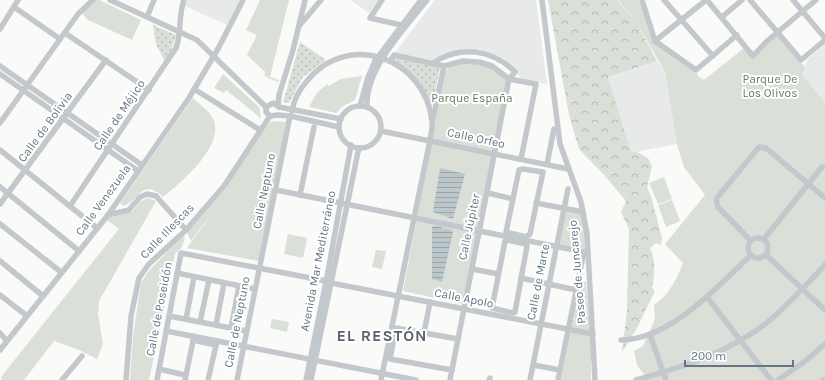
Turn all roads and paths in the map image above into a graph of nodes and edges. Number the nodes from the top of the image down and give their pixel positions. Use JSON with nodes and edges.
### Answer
{"nodes":[{"id":1,"x":18,"y":0,"type":"edge"},
{"id":2,"x":93,"y":0,"type":"edge"},
{"id":3,"x":110,"y":0,"type":"edge"},
{"id":4,"x":154,"y":0,"type":"edge"},
{"id":5,"x":184,"y":0,"type":"edge"},
{"id":6,"x":243,"y":0,"type":"edge"},
{"id":7,"x":305,"y":0,"type":"edge"},
{"id":8,"x":321,"y":0,"type":"edge"},
{"id":9,"x":382,"y":0,"type":"edge"},
{"id":10,"x":421,"y":0,"type":"edge"},
{"id":11,"x":427,"y":0,"type":"edge"},
{"id":12,"x":542,"y":0,"type":"edge"},
{"id":13,"x":642,"y":0,"type":"edge"},
{"id":14,"x":664,"y":0,"type":"edge"},
{"id":15,"x":707,"y":0,"type":"edge"},
{"id":16,"x":742,"y":0,"type":"edge"},
{"id":17,"x":750,"y":0,"type":"edge"},
{"id":18,"x":793,"y":0,"type":"edge"},
{"id":19,"x":816,"y":0,"type":"edge"},
{"id":20,"x":14,"y":7,"type":"junction"},
{"id":21,"x":303,"y":11,"type":"junction"},
{"id":22,"x":802,"y":11,"type":"junction"},
{"id":23,"x":310,"y":15,"type":"junction"},
{"id":24,"x":0,"y":16,"type":"edge"},
{"id":25,"x":147,"y":17,"type":"junction"},
{"id":26,"x":722,"y":17,"type":"junction"},
{"id":27,"x":681,"y":20,"type":"junction"},
{"id":28,"x":5,"y":21,"type":"junction"},
{"id":29,"x":300,"y":25,"type":"junction"},
{"id":30,"x":401,"y":25,"type":"junction"},
{"id":31,"x":0,"y":29,"type":"edge"},
{"id":32,"x":65,"y":33,"type":"junction"},
{"id":33,"x":180,"y":33,"type":"junction"},
{"id":34,"x":777,"y":33,"type":"junction"},
{"id":35,"x":738,"y":35,"type":"junction"},
{"id":36,"x":60,"y":39,"type":"junction"},
{"id":37,"x":825,"y":39,"type":"edge"},
{"id":38,"x":655,"y":41,"type":"junction"},
{"id":39,"x":480,"y":53,"type":"junction"},
{"id":40,"x":214,"y":56,"type":"junction"},
{"id":41,"x":381,"y":56,"type":"junction"},
{"id":42,"x":713,"y":56,"type":"junction"},
{"id":43,"x":106,"y":60,"type":"junction"},
{"id":44,"x":390,"y":61,"type":"junction"},
{"id":45,"x":478,"y":62,"type":"junction"},
{"id":46,"x":433,"y":63,"type":"junction"},
{"id":47,"x":0,"y":66,"type":"edge"},
{"id":48,"x":444,"y":66,"type":"junction"},
{"id":49,"x":0,"y":74,"type":"edge"},
{"id":50,"x":509,"y":79,"type":"junction"},
{"id":51,"x":27,"y":85,"type":"junction"},
{"id":52,"x":194,"y":89,"type":"junction"},
{"id":53,"x":149,"y":90,"type":"junction"},
{"id":54,"x":24,"y":91,"type":"junction"},
{"id":55,"x":277,"y":105,"type":"junction"},
{"id":56,"x":360,"y":106,"type":"junction"},
{"id":57,"x":266,"y":107,"type":"junction"},
{"id":58,"x":367,"y":107,"type":"junction"},
{"id":59,"x":68,"y":113,"type":"junction"},
{"id":60,"x":291,"y":114,"type":"junction"},
{"id":61,"x":278,"y":115,"type":"junction"},
{"id":62,"x":270,"y":116,"type":"junction"},
{"id":63,"x":64,"y":119,"type":"junction"},
{"id":64,"x":341,"y":119,"type":"junction"},
{"id":65,"x":0,"y":123,"type":"edge"},
{"id":66,"x":433,"y":123,"type":"junction"},
{"id":67,"x":314,"y":127,"type":"dead end"},
{"id":68,"x":339,"y":127,"type":"junction"},
{"id":69,"x":554,"y":129,"type":"dead end"},
{"id":70,"x":260,"y":130,"type":"junction"},
{"id":71,"x":380,"y":131,"type":"junction"},
{"id":72,"x":430,"y":140,"type":"junction"},
{"id":73,"x":113,"y":144,"type":"junction"},
{"id":74,"x":351,"y":145,"type":"junction"},
{"id":75,"x":360,"y":148,"type":"junction"},
{"id":76,"x":0,"y":150,"type":"edge"},
{"id":77,"x":108,"y":150,"type":"junction"},
{"id":78,"x":496,"y":154,"type":"junction"},
{"id":79,"x":521,"y":159,"type":"junction"},
{"id":80,"x":142,"y":164,"type":"junction"},
{"id":81,"x":547,"y":164,"type":"junction"},
{"id":82,"x":822,"y":167,"type":"dead end"},
{"id":83,"x":568,"y":169,"type":"junction"},
{"id":84,"x":26,"y":171,"type":"junction"},
{"id":85,"x":138,"y":171,"type":"junction"},
{"id":86,"x":809,"y":183,"type":"junction"},
{"id":87,"x":0,"y":187,"type":"edge"},
{"id":88,"x":568,"y":189,"type":"dead end"},
{"id":89,"x":276,"y":190,"type":"junction"},
{"id":90,"x":488,"y":193,"type":"junction"},
{"id":91,"x":9,"y":194,"type":"junction"},
{"id":92,"x":300,"y":194,"type":"junction"},
{"id":93,"x":825,"y":198,"type":"edge"},
{"id":94,"x":513,"y":199,"type":"junction"},
{"id":95,"x":116,"y":203,"type":"junction"},
{"id":96,"x":536,"y":203,"type":"junction"},
{"id":97,"x":0,"y":204,"type":"edge"},
{"id":98,"x":344,"y":204,"type":"junction"},
{"id":99,"x":70,"y":206,"type":"junction"},
{"id":100,"x":564,"y":208,"type":"junction"},
{"id":101,"x":129,"y":210,"type":"junction"},
{"id":102,"x":583,"y":212,"type":"junction"},
{"id":103,"x":108,"y":215,"type":"junction"},
{"id":104,"x":414,"y":217,"type":"junction"},
{"id":105,"x":0,"y":224,"type":"edge"},
{"id":106,"x":97,"y":228,"type":"junction"},
{"id":107,"x":186,"y":230,"type":"junction"},
{"id":108,"x":480,"y":231,"type":"junction"},
{"id":109,"x":764,"y":240,"type":"junction"},
{"id":110,"x":751,"y":241,"type":"junction"},
{"id":111,"x":556,"y":247,"type":"junction"},
{"id":112,"x":79,"y":251,"type":"junction"},
{"id":113,"x":181,"y":253,"type":"joint"},
{"id":114,"x":751,"y":255,"type":"junction"},
{"id":115,"x":766,"y":255,"type":"junction"},
{"id":116,"x":0,"y":261,"type":"edge"},
{"id":117,"x":825,"y":265,"type":"edge"},
{"id":118,"x":260,"y":269,"type":"junction"},
{"id":119,"x":472,"y":269,"type":"junction"},
{"id":120,"x":61,"y":272,"type":"junction"},
{"id":121,"x":177,"y":273,"type":"junction"},
{"id":122,"x":498,"y":274,"type":"junction"},
{"id":123,"x":194,"y":277,"type":"junction"},
{"id":124,"x":521,"y":278,"type":"junction"},
{"id":125,"x":209,"y":280,"type":"junction"},
{"id":126,"x":329,"y":282,"type":"junction"},
{"id":127,"x":224,"y":283,"type":"junction"},
{"id":128,"x":549,"y":284,"type":"junction"},
{"id":129,"x":239,"y":286,"type":"junction"},
{"id":130,"x":255,"y":289,"type":"junction"},
{"id":131,"x":802,"y":289,"type":"junction"},
{"id":132,"x":576,"y":290,"type":"junction"},
{"id":133,"x":0,"y":295,"type":"edge"},
{"id":134,"x":42,"y":296,"type":"junction"},
{"id":135,"x":398,"y":296,"type":"junction"},
{"id":136,"x":707,"y":297,"type":"junction"},
{"id":137,"x":430,"y":302,"type":"junction"},
{"id":138,"x":464,"y":309,"type":"junction"},
{"id":139,"x":825,"y":310,"type":"edge"},
{"id":140,"x":27,"y":316,"type":"junction"},
{"id":141,"x":169,"y":316,"type":"junction"},
{"id":142,"x":186,"y":319,"type":"junction"},
{"id":143,"x":200,"y":322,"type":"junction"},
{"id":144,"x":541,"y":324,"type":"junction"},
{"id":145,"x":216,"y":325,"type":"junction"},
{"id":146,"x":394,"y":327,"type":"junction"},
{"id":147,"x":231,"y":328,"type":"junction"},
{"id":148,"x":568,"y":330,"type":"junction"},
{"id":149,"x":166,"y":332,"type":"junction"},
{"id":150,"x":246,"y":332,"type":"junction"},
{"id":151,"x":0,"y":333,"type":"edge"},
{"id":152,"x":424,"y":333,"type":"junction"},
{"id":153,"x":593,"y":334,"type":"junction"},
{"id":154,"x":650,"y":335,"type":"junction"},
{"id":155,"x":0,"y":337,"type":"edge"},
{"id":156,"x":193,"y":338,"type":"junction"},
{"id":157,"x":458,"y":339,"type":"junction"},
{"id":158,"x":7,"y":340,"type":"junction"},
{"id":159,"x":622,"y":340,"type":"dead end"},
{"id":160,"x":740,"y":341,"type":"junction"},
{"id":161,"x":216,"y":343,"type":"junction"},
{"id":162,"x":825,"y":344,"type":"edge"},
{"id":163,"x":244,"y":345,"type":"junction"},
{"id":164,"x":0,"y":350,"type":"edge"},
{"id":165,"x":82,"y":356,"type":"dead end"},
{"id":166,"x":388,"y":359,"type":"junction"},
{"id":167,"x":312,"y":360,"type":"junction"},
{"id":168,"x":533,"y":365,"type":"junction"},
{"id":169,"x":159,"y":369,"type":"junction"},
{"id":170,"x":452,"y":370,"type":"junction"},
{"id":171,"x":560,"y":370,"type":"junction"},
{"id":172,"x":663,"y":373,"type":"junction"},
{"id":173,"x":185,"y":377,"type":"edge"},
{"id":174,"x":382,"y":377,"type":"edge"},
{"id":175,"x":62,"y":380,"type":"edge"},
{"id":176,"x":126,"y":380,"type":"edge"},
{"id":177,"x":157,"y":380,"type":"edge"},
{"id":178,"x":210,"y":380,"type":"edge"},
{"id":179,"x":237,"y":380,"type":"edge"},
{"id":180,"x":306,"y":380,"type":"edge"},
{"id":181,"x":311,"y":380,"type":"edge"},
{"id":182,"x":416,"y":380,"type":"edge"},
{"id":183,"x":450,"y":380,"type":"edge"},
{"id":184,"x":530,"y":380,"type":"edge"},
{"id":185,"x":558,"y":380,"type":"edge"},
{"id":186,"x":595,"y":380,"type":"edge"},
{"id":187,"x":636,"y":380,"type":"edge"},
{"id":188,"x":666,"y":380,"type":"edge"},
{"id":189,"x":770,"y":380,"type":"edge"},
{"id":190,"x":778,"y":380,"type":"edge"}],
"edges":[{"from":1,"to":20,"type":"street"},
{"from":2,"to":32,"type":"street"},
{"from":3,"to":25,"type":"street"},
{"from":4,"to":25,"type":"street"},
{"from":5,"to":33,"type":"street","name":"Calle de Méjico"},
{"from":6,"to":40,"type":"street","name":"Calle Venezuela"},
{"from":7,"to":21,"type":"street"},
{"from":8,"to":23,"type":"street"},
{"from":9,"to":30,"type":"street"},
{"from":10,"to":30,"type":"street"},
{"from":11,"to":41,"type":"street"},
{"from":12,"to":83,"type":"street","name":"Paseo de Juncarejo"},
{"from":13,"to":38,"type":"street"},
{"from":14,"to":27,"type":"street"},
{"from":15,"to":26,"type":"street"},
{"from":15,"to":27,"type":"street"},
{"from":16,"to":26,"type":"street"},
{"from":17,"to":34,"type":"street"},
{"from":18,"to":22,"type":"street"},
{"from":19,"to":22,"type":"street"},
{"from":20,"to":28,"type":"street"},
{"from":20,"to":36,"type":"street"},
{"from":21,"to":23,"type":"street"},
{"from":21,"to":29,"type":"street"},
{"from":22,"to":34,"type":"street"},
{"from":22,"to":37,"type":"street"},
{"from":23,"to":29,"type":"street"},
{"from":24,"to":28,"type":"street"},
{"from":25,"to":33,"type":"street"},
{"from":26,"to":35,"type":"street"},
{"from":27,"to":38,"type":"street"},
{"from":27,"to":42,"type":"street"},
{"from":28,"to":31,"type":"street"},
{"from":29,"to":55,"type":"street"},
{"from":30,"to":41,"type":"street"},
{"from":32,"to":36,"type":"street"},
{"from":32,"to":43,"type":"street"},
{"from":33,"to":40,"type":"street"},
{"from":33,"to":53,"type":"street","name":"Calle de Méjico"},
{"from":34,"to":35,"type":"street"},
{"from":34,"to":37,"type":"street"},
{"from":35,"to":42,"type":"street"},
{"from":36,"to":51,"type":"street"},
{"from":38,"to":42,"type":"street"},
{"from":39,"to":45,"type":"street"},
{"from":39,"to":46,"type":"street"},
{"from":39,"to":50,"type":"street"},
{"from":40,"to":52,"type":"street","name":"Calle Venezuela"},
{"from":40,"to":57,"type":"street"},
{"from":41,"to":44,"type":"street"},
{"from":41,"to":56,"type":"street"},
{"from":41,"to":58,"type":"street"},
{"from":41,"to":60,"type":"street","name":"Calle Neptuno"},
{"from":43,"to":53,"type":"street"},
{"from":43,"to":59,"type":"street","name":"Calle de Bolivia"},
{"from":44,"to":46,"type":"street"},
{"from":44,"to":66,"type":"street"},
{"from":45,"to":48,"type":"street"},
{"from":45,"to":50,"type":"street"},
{"from":46,"to":48,"type":"street"},
{"from":47,"to":51,"type":"street"},
{"from":48,"to":66,"type":"street"},
{"from":49,"to":54,"type":"street"},
{"from":50,"to":78,"type":"street","name":"Calle Júpiter"},
{"from":50,"to":79,"type":"street"},
{"from":51,"to":54,"type":"street"},
{"from":51,"to":59,"type":"street"},
{"from":52,"to":70,"type":"street"},
{"from":52,"to":80,"type":"street","name":"Calle Venezuela"},
{"from":53,"to":73,"type":"street","name":"Calle de Méjico"},
{"from":54,"to":63,"type":"street"},
{"from":54,"to":65,"type":"street"},
{"from":55,"to":57,"type":"street"},
{"from":55,"to":60,"type":"street"},
{"from":55,"to":61,"type":"street"},
{"from":56,"to":58,"type":"street"},
{"from":56,"to":64,"type":"street"},
{"from":57,"to":62,"type":"street"},
{"from":58,"to":71,"type":"street"},
{"from":59,"to":63,"type":"street","name":"Calle de Bolivia"},
{"from":59,"to":73,"type":"street"},
{"from":60,"to":61,"type":"street"},
{"from":60,"to":64,"type":"street"},
{"from":60,"to":68,"type":"street"},
{"from":60,"to":89,"type":"street","name":"Calle Neptuno"},
{"from":61,"to":62,"type":"street"},
{"from":62,"to":70,"type":"street","name":"Calle Illescas"},
{"from":63,"to":77,"type":"street"},
{"from":63,"to":84,"type":"street","name":"Calle de Bolivia"},
{"from":64,"to":68,"type":"street"},
{"from":66,"to":72,"type":"street"},
{"from":67,"to":92,"type":"street"},
{"from":68,"to":74,"type":"street"},
{"from":69,"to":81,"type":"street"},
{"from":70,"to":107,"type":"street","name":"Calle Illescas"},
{"from":71,"to":72,"type":"street","name":"Calle Orfeo"},
{"from":71,"to":75,"type":"street"},
{"from":72,"to":78,"type":"street","name":"Calle Orfeo"},
{"from":72,"to":104,"type":"street"},
{"from":73,"to":77,"type":"street","name":"Calle de Méjico"},
{"from":73,"to":80,"type":"street"},
{"from":74,"to":75,"type":"street"},
{"from":74,"to":98,"type":"street","name":"Avenida Mar Mediterráneo"},
{"from":75,"to":98,"type":"street","name":"Avenida Mar Mediterráneo"},
{"from":76,"to":84,"type":"street"},
{"from":77,"to":85,"type":"street"},
{"from":77,"to":99,"type":"street","name":"Calle de Méjico"},
{"from":78,"to":79,"type":"street","name":"Calle Orfeo"},
{"from":78,"to":90,"type":"street","name":"Calle Júpiter"},
{"from":79,"to":81,"type":"street","name":"Calle Orfeo"},
{"from":80,"to":85,"type":"street","name":"Calle Venezuela"},
{"from":81,"to":83,"type":"street","name":"Calle Orfeo"},
{"from":82,"to":86,"type":"street"},
{"from":83,"to":102,"type":"street","name":"Paseo de Juncarejo"},
{"from":84,"to":91,"type":"street","name":"Calle de Bolivia"},
{"from":84,"to":99,"type":"street"},
{"from":85,"to":95,"type":"street","name":"Calle Venezuela"},
{"from":86,"to":93,"type":"street"},
{"from":86,"to":109,"type":"street"},
{"from":86,"to":110,"type":"street"},
{"from":87,"to":91,"type":"street"},
{"from":88,"to":100,"type":"street","name":"Calle de Marte"},
{"from":89,"to":92,"type":"street"},
{"from":89,"to":118,"type":"street","name":"Calle Neptuno"},
{"from":90,"to":94,"type":"street"},
{"from":90,"to":108,"type":"street","name":"Calle Júpiter"},
{"from":91,"to":97,"type":"street","name":"Calle de Bolivia"},
{"from":91,"to":112,"type":"street"},
{"from":92,"to":98,"type":"street"},
{"from":94,"to":96,"type":"street"},
{"from":94,"to":96,"type":"street"},
{"from":95,"to":101,"type":"street"},
{"from":95,"to":103,"type":"street","name":"Calle Venezuela"},
{"from":96,"to":100,"type":"street"},
{"from":98,"to":104,"type":"street"},
{"from":98,"to":126,"type":"street","name":"Avenida Mar Mediterráneo"},
{"from":99,"to":106,"type":"street"},
{"from":100,"to":102,"type":"street"},
{"from":100,"to":111,"type":"street","name":"Calle de Marte"},
{"from":101,"to":103,"type":"street"},
{"from":101,"to":107,"type":"street"},
{"from":102,"to":153,"type":"street","name":"Paseo de Juncarejo"},
{"from":103,"to":106,"type":"street","name":"Calle Venezuela"},
{"from":104,"to":108,"type":"street"},
{"from":104,"to":135,"type":"street"},
{"from":105,"to":120,"type":"street"},
{"from":106,"to":112,"type":"street","name":"Calle Venezuela"},
{"from":107,"to":176,"type":"street","name":"Calle Illescas"},
{"from":108,"to":111,"type":"street"},
{"from":108,"to":119,"type":"street","name":"Calle Júpiter"},
{"from":109,"to":110,"type":"street"},
{"from":109,"to":115,"type":"street"},
{"from":110,"to":114,"type":"street"},
{"from":111,"to":128,"type":"street","name":"Calle de Marte"},
{"from":111,"to":132,"type":"street"},
{"from":112,"to":120,"type":"street","name":"Calle Venezuela"},
{"from":113,"to":118,"type":"street","name":"Calle Apolo"},
{"from":113,"to":121,"type":"street","name":"Calle de Poseidón"},
{"from":114,"to":115,"type":"street"},
{"from":114,"to":136,"type":"street"},
{"from":115,"to":131,"type":"street"},
{"from":116,"to":134,"type":"street"},
{"from":117,"to":131,"type":"street"},
{"from":118,"to":126,"type":"street","name":"Calle Apolo"},
{"from":118,"to":130,"type":"street","name":"Calle de Neptuno"},
{"from":119,"to":122,"type":"street"},
{"from":119,"to":138,"type":"street","name":"Calle Júpiter"},
{"from":120,"to":134,"type":"street","name":"Calle Venezuela"},
{"from":121,"to":123,"type":"street"},
{"from":121,"to":141,"type":"street","name":"Calle de Poseidón"},
{"from":122,"to":124,"type":"street"},
{"from":122,"to":124,"type":"street","name":"Calle Apolo"},
{"from":123,"to":125,"type":"street"},
{"from":123,"to":142,"type":"street"},
{"from":124,"to":128,"type":"street"},
{"from":125,"to":127,"type":"street"},
{"from":125,"to":143,"type":"street"},
{"from":126,"to":135,"type":"street","name":"Calle Apolo"},
{"from":126,"to":167,"type":"street","name":"Avenida Mar Mediterráneo"},
{"from":127,"to":129,"type":"street"},
{"from":127,"to":145,"type":"street"},
{"from":128,"to":132,"type":"street"},
{"from":128,"to":144,"type":"street","name":"Calle de Marte"},
{"from":129,"to":130,"type":"street"},
{"from":129,"to":147,"type":"street"},
{"from":130,"to":150,"type":"street","name":"Calle de Neptuno"},
{"from":131,"to":139,"type":"street"},
{"from":131,"to":160,"type":"street"},
{"from":132,"to":148,"type":"street"},
{"from":133,"to":140,"type":"street"},
{"from":134,"to":140,"type":"street","name":"Calle Venezuela"},
{"from":135,"to":137,"type":"street","name":"Calle Apolo"},
{"from":135,"to":146,"type":"street"},
{"from":136,"to":154,"type":"street"},
{"from":136,"to":160,"type":"street"},
{"from":137,"to":138,"type":"street","name":"Calle Apolo"},
{"from":137,"to":152,"type":"street"},
{"from":138,"to":144,"type":"street","name":"Calle Apolo"},
{"from":138,"to":157,"type":"street","name":"Calle Júpiter"},
{"from":140,"to":158,"type":"street","name":"Calle Venezuela"},
{"from":141,"to":142,"type":"street"},
{"from":141,"to":149,"type":"street","name":"Calle de Poseidón"},
{"from":142,"to":143,"type":"street"},
{"from":143,"to":145,"type":"street"},
{"from":144,"to":148,"type":"street","name":"Calle Apolo"},
{"from":144,"to":168,"type":"street","name":"Calle de Marte"},
{"from":145,"to":147,"type":"street"},
{"from":146,"to":152,"type":"street"},
{"from":146,"to":166,"type":"street"},
{"from":147,"to":150,"type":"street"},
{"from":148,"to":153,"type":"street","name":"Calle Apolo"},
{"from":148,"to":171,"type":"street"},
{"from":149,"to":156,"type":"street"},
{"from":149,"to":169,"type":"street","name":"Calle de Poseidón"},
{"from":150,"to":163,"type":"street","name":"Calle de Neptuno"},
{"from":151,"to":158,"type":"street"},
{"from":152,"to":157,"type":"street"},
{"from":153,"to":186,"type":"street","name":"Paseo de Juncarejo"},
{"from":154,"to":159,"type":"street"},
{"from":154,"to":172,"type":"street"},
{"from":155,"to":158,"type":"street"},
{"from":156,"to":161,"type":"street"},
{"from":156,"to":173,"type":"street"},
{"from":157,"to":170,"type":"street","name":"Calle Júpiter"},
{"from":158,"to":164,"type":"street","name":"Calle Venezuela"},
{"from":160,"to":172,"type":"street"},
{"from":160,"to":189,"type":"street"},
{"from":161,"to":163,"type":"street"},
{"from":161,"to":178,"type":"street"},
{"from":162,"to":190,"type":"street"},
{"from":163,"to":167,"type":"street"},
{"from":163,"to":179,"type":"street","name":"Calle de Neptuno"},
{"from":165,"to":175,"type":"street"},
{"from":166,"to":170,"type":"street"},
{"from":166,"to":174,"type":"street"},
{"from":167,"to":174,"type":"street"},
{"from":167,"to":180,"type":"street","name":"Avenida Mar Mediterráneo"},
{"from":167,"to":181,"type":"street","name":"Avenida Mar Mediterráneo"},
{"from":168,"to":171,"type":"street"},
{"from":168,"to":184,"type":"street","name":"Calle de Marte"},
{"from":169,"to":173,"type":"street","name":"Calle de Poseidón"},
{"from":169,"to":177,"type":"street","name":"Calle de Poseidón"},
{"from":170,"to":183,"type":"street","name":"Calle Júpiter"},
{"from":171,"to":185,"type":"street"},
{"from":172,"to":187,"type":"street"},
{"from":172,"to":188,"type":"street"},
{"from":174,"to":182,"type":"street"}]}
